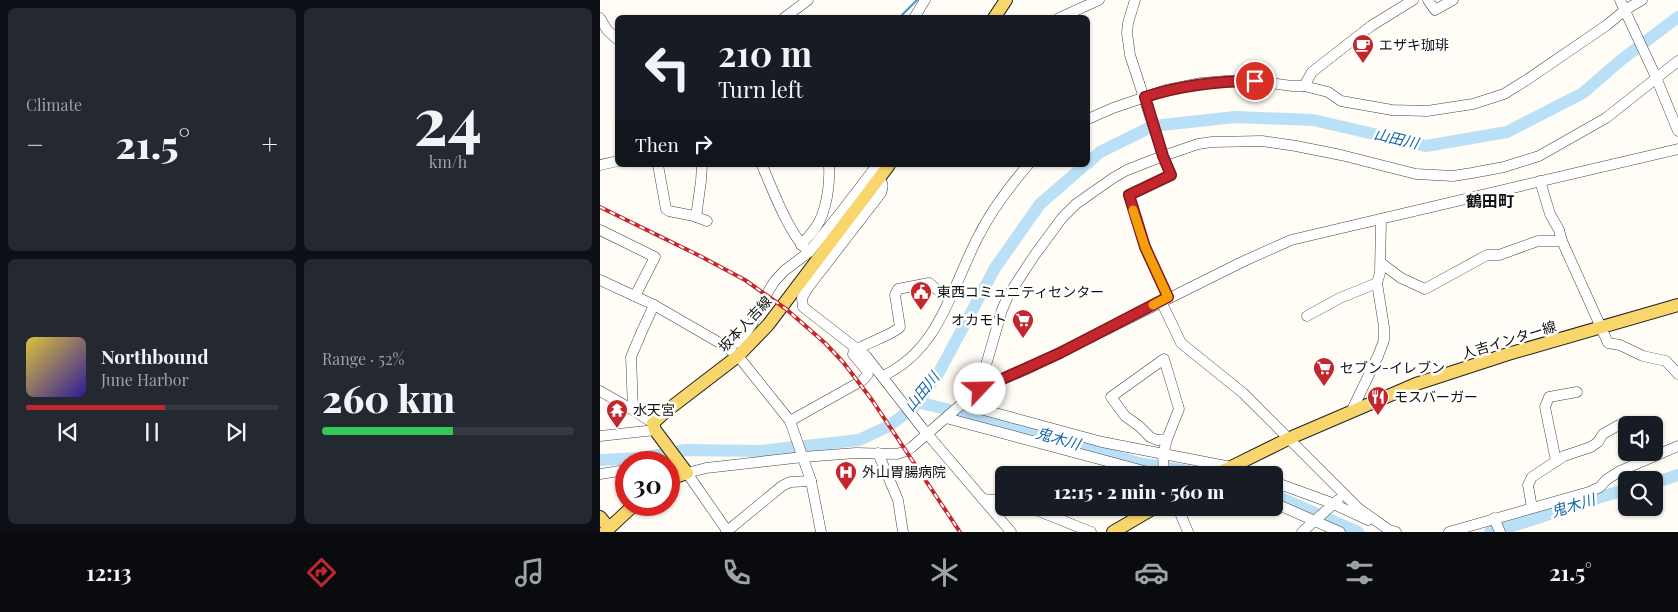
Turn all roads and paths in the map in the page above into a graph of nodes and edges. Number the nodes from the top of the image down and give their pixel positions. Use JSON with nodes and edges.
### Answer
{"nodes":[{"id":1,"x":808,"y":0,"type":"edge"},
{"id":2,"x":925,"y":0,"type":"edge"},
{"id":3,"x":1006,"y":0,"type":"edge"},
{"id":4,"x":1099,"y":0,"type":"edge"},
{"id":5,"x":1134,"y":0,"type":"edge"},
{"id":6,"x":1413,"y":0,"type":"edge"},
{"id":7,"x":1428,"y":0,"type":"edge"},
{"id":8,"x":1454,"y":0,"type":"edge"},
{"id":9,"x":1642,"y":0,"type":"edge"},
{"id":10,"x":1624,"y":8,"type":"edge"},
{"id":11,"x":788,"y":15,"type":"edge"},
{"id":12,"x":916,"y":15,"type":"edge"},
{"id":13,"x":996,"y":15,"type":"edge"},
{"id":14,"x":1066,"y":15,"type":"edge"},
{"id":15,"x":600,"y":18,"type":"edge"},
{"id":16,"x":615,"y":37,"type":"edge"},
{"id":17,"x":1678,"y":61,"type":"edge"},
{"id":18,"x":1656,"y":77,"type":"junction"},
{"id":19,"x":1304,"y":86,"type":"junction"},
{"id":20,"x":1145,"y":97,"type":"junction"},
{"id":21,"x":1090,"y":118,"type":"edge"},
{"id":22,"x":1678,"y":131,"type":"edge"},
{"id":23,"x":1678,"y":149,"type":"edge"},
{"id":24,"x":1163,"y":156,"type":"junction"},
{"id":25,"x":615,"y":162,"type":"edge"},
{"id":26,"x":600,"y":165,"type":"edge"},
{"id":27,"x":658,"y":167,"type":"edge"},
{"id":28,"x":702,"y":167,"type":"edge"},
{"id":29,"x":763,"y":167,"type":"edge"},
{"id":30,"x":829,"y":167,"type":"edge"},
{"id":31,"x":875,"y":167,"type":"edge"},
{"id":32,"x":888,"y":167,"type":"edge"},
{"id":33,"x":1026,"y":167,"type":"edge"},
{"id":34,"x":879,"y":179,"type":"junction"},
{"id":35,"x":1540,"y":181,"type":"junction"},
{"id":36,"x":696,"y":217,"type":"junction"},
{"id":37,"x":1381,"y":219,"type":"junction"},
{"id":38,"x":707,"y":222,"type":"dead end"},
{"id":39,"x":600,"y":230,"type":"edge"},
{"id":40,"x":1562,"y":241,"type":"junction"},
{"id":41,"x":805,"y":248,"type":"junction"},
{"id":42,"x":1381,"y":263,"type":"junction"},
{"id":43,"x":600,"y":280,"type":"edge"},
{"id":44,"x":1377,"y":283,"type":"junction"},
{"id":45,"x":635,"y":296,"type":"junction"},
{"id":46,"x":949,"y":299,"type":"junction"},
{"id":47,"x":1165,"y":299,"type":"junction"},
{"id":48,"x":654,"y":305,"type":"junction"},
{"id":49,"x":1678,"y":305,"type":"edge"},
{"id":50,"x":1307,"y":316,"type":"dead end"},
{"id":51,"x":1602,"y":327,"type":"junction"},
{"id":52,"x":726,"y":346,"type":"junction"},
{"id":53,"x":857,"y":348,"type":"junction"},
{"id":54,"x":738,"y":356,"type":"junction"},
{"id":55,"x":1678,"y":374,"type":"edge"},
{"id":56,"x":885,"y":379,"type":"junction"},
{"id":57,"x":980,"y":389,"type":"junction"},
{"id":58,"x":600,"y":391,"type":"edge"},
{"id":59,"x":1577,"y":392,"type":"dead end"},
{"id":60,"x":962,"y":404,"type":"junction"},
{"id":61,"x":633,"y":410,"type":"junction"},
{"id":62,"x":1350,"y":412,"type":"junction"},
{"id":63,"x":946,"y":418,"type":"junction"},
{"id":64,"x":790,"y":421,"type":"junction"},
{"id":65,"x":1618,"y":426,"type":"edge"},
{"id":66,"x":654,"y":427,"type":"junction"},
{"id":67,"x":926,"y":431,"type":"junction"},
{"id":68,"x":600,"y":436,"type":"edge"},
{"id":69,"x":1290,"y":438,"type":"junction"},
{"id":70,"x":1167,"y":439,"type":"junction"},
{"id":71,"x":1678,"y":446,"type":"edge"},
{"id":72,"x":878,"y":454,"type":"junction"},
{"id":73,"x":1163,"y":455,"type":"junction"},
{"id":74,"x":803,"y":457,"type":"junction"},
{"id":75,"x":1556,"y":461,"type":"junction"},
{"id":76,"x":1125,"y":466,"type":"edge"},
{"id":77,"x":1164,"y":466,"type":"edge"},
{"id":78,"x":1225,"y":466,"type":"edge"},
{"id":79,"x":1233,"y":466,"type":"edge"},
{"id":80,"x":685,"y":469,"type":"junction"},
{"id":81,"x":615,"y":472,"type":"edge"},
{"id":82,"x":680,"y":472,"type":"edge"},
{"id":83,"x":600,"y":474,"type":"edge"},
{"id":84,"x":810,"y":481,"type":"junction"},
{"id":85,"x":1283,"y":486,"type":"edge"},
{"id":86,"x":1344,"y":495,"type":"junction"},
{"id":87,"x":983,"y":499,"type":"junction"},
{"id":88,"x":995,"y":500,"type":"edge"},
{"id":89,"x":1332,"y":505,"type":"junction"},
{"id":90,"x":1283,"y":506,"type":"edge"},
{"id":91,"x":1532,"y":508,"type":"junction"},
{"id":92,"x":622,"y":516,"type":"edge"},
{"id":93,"x":1052,"y":516,"type":"edge"},
{"id":94,"x":1140,"y":516,"type":"edge"},
{"id":95,"x":1181,"y":516,"type":"edge"},
{"id":96,"x":600,"y":517,"type":"edge"},
{"id":97,"x":1494,"y":518,"type":"junction"},
{"id":98,"x":1318,"y":519,"type":"junction"},
{"id":99,"x":1373,"y":519,"type":"junction"},
{"id":100,"x":607,"y":530,"type":"edge"},
{"id":101,"x":727,"y":532,"type":"edge"},
{"id":102,"x":820,"y":532,"type":"edge"},
{"id":103,"x":903,"y":532,"type":"edge"},
{"id":104,"x":1011,"y":532,"type":"edge"},
{"id":105,"x":1091,"y":532,"type":"edge"},
{"id":106,"x":1113,"y":532,"type":"edge"},
{"id":107,"x":1188,"y":532,"type":"edge"},
{"id":108,"x":1302,"y":532,"type":"edge"},
{"id":109,"x":1340,"y":532,"type":"edge"},
{"id":110,"x":1396,"y":532,"type":"edge"},
{"id":111,"x":1449,"y":532,"type":"edge"},
{"id":112,"x":1500,"y":532,"type":"edge"}],
"edges":[{"from":1,"to":11,"type":"street"},
{"from":2,"to":12,"type":"street"},
{"from":3,"to":13,"type":"main road"},
{"from":4,"to":14,"type":"street"},
{"from":5,"to":20,"type":"street"},
{"from":6,"to":19,"type":"street"},
{"from":7,"to":8,"type":"street"},
{"from":9,"to":10,"type":"street"},
{"from":10,"to":18,"type":"street"},
{"from":10,"to":19,"type":"street"},
{"from":15,"to":16,"type":"street"},
{"from":17,"to":18,"type":"street"},
{"from":18,"to":22,"type":"street"},
{"from":18,"to":24,"type":"street"},
{"from":19,"to":20,"type":"street"},
{"from":20,"to":21,"type":"street"},
{"from":20,"to":24,"type":"street"},
{"from":23,"to":35,"type":"street"},
{"from":24,"to":47,"type":"street"},
{"from":24,"to":57,"type":"street"},
{"from":25,"to":26,"type":"street"},
{"from":27,"to":36,"type":"street"},
{"from":28,"to":36,"type":"street"},
{"from":29,"to":41,"type":"street"},
{"from":30,"to":41,"type":"street"},
{"from":31,"to":41,"type":"street"},
{"from":32,"to":34,"type":"main road","name":"坂本人吉線"},
{"from":33,"to":46,"type":"street"},
{"from":34,"to":53,"type":"street"},
{"from":34,"to":54,"type":"main road","name":"坂本人吉線"},
{"from":35,"to":37,"type":"street"},
{"from":35,"to":40,"type":"street"},
{"from":36,"to":38,"type":"street"},
{"from":37,"to":42,"type":"street"},
{"from":37,"to":47,"type":"street"},
{"from":39,"to":45,"type":"street"},
{"from":40,"to":42,"type":"street"},
{"from":40,"to":51,"type":"street"},
{"from":41,"to":52,"type":"street"},
{"from":42,"to":44,"type":"street"},
{"from":43,"to":45,"type":"street"},
{"from":44,"to":50,"type":"street"},
{"from":44,"to":62,"type":"street"},
{"from":45,"to":48,"type":"street"},
{"from":46,"to":53,"type":"street"},
{"from":46,"to":56,"type":"street"},
{"from":47,"to":57,"type":"street"},
{"from":47,"to":69,"type":"street"},
{"from":48,"to":52,"type":"street"},
{"from":48,"to":61,"type":"street"},
{"from":49,"to":51,"type":"main road","name":"人吉インター線"},
{"from":51,"to":55,"type":"street"},
{"from":51,"to":62,"type":"main road","name":"人吉インター線"},
{"from":52,"to":54,"type":"street"},
{"from":53,"to":56,"type":"street"},
{"from":53,"to":64,"type":"street"},
{"from":54,"to":64,"type":"street"},
{"from":54,"to":66,"type":"main road","name":"坂本人吉線"},
{"from":56,"to":67,"type":"street"},
{"from":57,"to":60,"type":"street"},
{"from":58,"to":61,"type":"street"},
{"from":59,"to":75,"type":"street"},
{"from":60,"to":63,"type":"street"},
{"from":60,"to":73,"type":"street"},
{"from":61,"to":66,"type":"street"},
{"from":62,"to":69,"type":"main road","name":"人吉インター線"},
{"from":63,"to":67,"type":"street"},
{"from":63,"to":76,"type":"street"},
{"from":64,"to":74,"type":"street"},
{"from":65,"to":75,"type":"street"},
{"from":66,"to":68,"type":"street"},
{"from":66,"to":80,"type":"main road"},
{"from":67,"to":72,"type":"street"},
{"from":67,"to":87,"type":"street"},
{"from":69,"to":79,"type":"main road","name":"人吉インター線"},
{"from":69,"to":86,"type":"street"},
{"from":70,"to":70,"type":"street"},
{"from":70,"to":73,"type":"street"},
{"from":71,"to":91,"type":"street"},
{"from":72,"to":74,"type":"street"},
{"from":72,"to":103,"type":"street"},
{"from":73,"to":77,"type":"street"},
{"from":73,"to":78,"type":"street"},
{"from":74,"to":80,"type":"street"},
{"from":74,"to":84,"type":"street"},
{"from":75,"to":91,"type":"street"},
{"from":80,"to":82,"type":"main road"},
{"from":80,"to":101,"type":"street"},
{"from":81,"to":83,"type":"street"},
{"from":84,"to":101,"type":"street"},
{"from":84,"to":102,"type":"street"},
{"from":85,"to":89,"type":"street"},
{"from":86,"to":89,"type":"street"},
{"from":86,"to":99,"type":"street"},
{"from":87,"to":88,"type":"street"},
{"from":87,"to":104,"type":"street"},
{"from":89,"to":98,"type":"street"},
{"from":89,"to":99,"type":"street"},
{"from":90,"to":98,"type":"street"},
{"from":91,"to":97,"type":"street"},
{"from":92,"to":100,"type":"main road"},
{"from":93,"to":105,"type":"street"},
{"from":94,"to":106,"type":"main road"},
{"from":95,"to":107,"type":"street"},
{"from":96,"to":100,"type":"main road"},
{"from":97,"to":111,"type":"street"},
{"from":97,"to":112,"type":"street"},
{"from":98,"to":108,"type":"street"},
{"from":98,"to":109,"type":"street"},
{"from":99,"to":110,"type":"street"}]}
